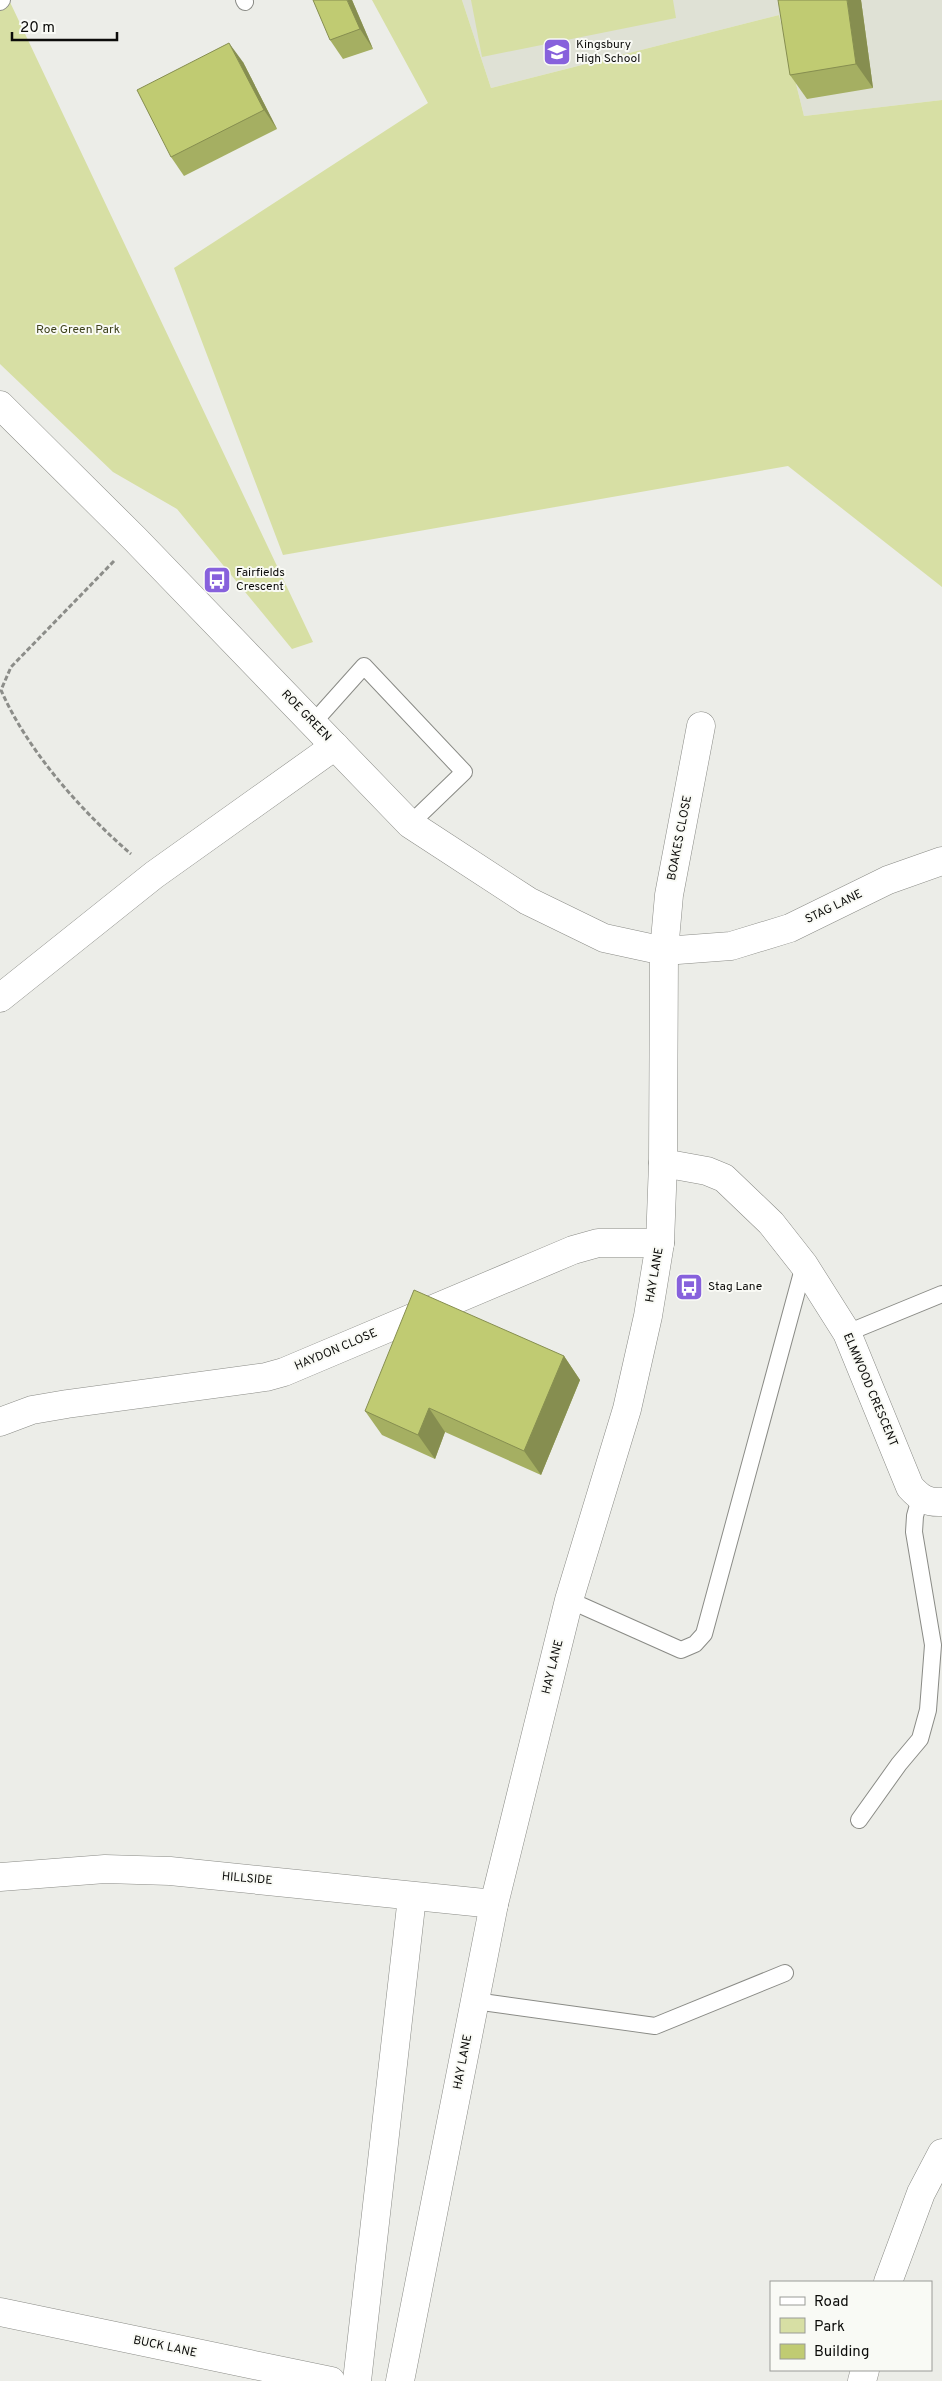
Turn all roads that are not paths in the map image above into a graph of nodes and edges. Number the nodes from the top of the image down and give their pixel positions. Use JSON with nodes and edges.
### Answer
{"nodes":[{"id":1,"x":0,"y":405,"type":"edge"},
{"id":2,"x":313,"y":723,"type":"junction"},
{"id":3,"x":701,"y":726,"type":"dead end"},
{"id":4,"x":334,"y":746,"type":"junction"},
{"id":5,"x":410,"y":824,"type":"junction"},
{"id":6,"x":942,"y":861,"type":"edge"},
{"id":7,"x":664,"y":950,"type":"junction"},
{"id":8,"x":0,"y":998,"type":"edge"},
{"id":9,"x":663,"y":1163,"type":"junction"},
{"id":10,"x":660,"y":1243,"type":"junction"},
{"id":11,"x":804,"y":1265,"type":"junction"},
{"id":12,"x":942,"y":1294,"type":"edge"},
{"id":13,"x":847,"y":1333,"type":"junction"},
{"id":14,"x":0,"y":1422,"type":"edge"},
{"id":15,"x":931,"y":1500,"type":"edge"},
{"id":16,"x":570,"y":1600,"type":"junction"},
{"id":17,"x":859,"y":1820,"type":"dead end"},
{"id":18,"x":0,"y":1878,"type":"edge"},
{"id":19,"x":412,"y":1897,"type":"junction"},
{"id":20,"x":494,"y":1904,"type":"junction"},
{"id":21,"x":785,"y":1973,"type":"dead end"},
{"id":22,"x":475,"y":2000,"type":"junction"},
{"id":23,"x":942,"y":2153,"type":"edge"},
{"id":24,"x":888,"y":2281,"type":"edge"},
{"id":25,"x":0,"y":2312,"type":"edge"},
{"id":26,"x":331,"y":2381,"type":"edge"},
{"id":27,"x":357,"y":2381,"type":"edge"},
{"id":28,"x":400,"y":2381,"type":"edge"}],
"edges":[{"from":1,"to":2,"type":"street","name":"ROE GREEN"},
{"from":2,"to":4,"type":"street","name":"ROE GREEN"},
{"from":2,"to":5,"type":"lane"},
{"from":3,"to":7,"type":"street","name":"BOAKES CLOSE"},
{"from":4,"to":5,"type":"street","name":"ROE GREEN"},
{"from":4,"to":8,"type":"street"},
{"from":5,"to":7,"type":"street","name":"ROE GREEN"},
{"from":6,"to":7,"type":"street","name":"STAG LANE"},
{"from":7,"to":9,"type":"street","name":"HAY LANE"},
{"from":9,"to":10,"type":"street","name":"HAY LANE"},
{"from":9,"to":11,"type":"street","name":"ELMWOOD CRESCENT"},
{"from":10,"to":14,"type":"street","name":"HAYDON CLOSE"},
{"from":10,"to":16,"type":"street","name":"HAY LANE"},
{"from":11,"to":13,"type":"street","name":"ELMWOOD CRESCENT"},
{"from":11,"to":16,"type":"lane"},
{"from":12,"to":13,"type":"lane"},
{"from":13,"to":15,"type":"street","name":"ELMWOOD CRESCENT"},
{"from":15,"to":17,"type":"lane"},
{"from":16,"to":20,"type":"street","name":"HAY LANE"},
{"from":18,"to":19,"type":"street","name":"HILLSIDE"},
{"from":19,"to":20,"type":"street","name":"HILLSIDE"},
{"from":19,"to":27,"type":"street"},
{"from":20,"to":22,"type":"street","name":"HAY LANE"},
{"from":21,"to":22,"type":"lane"},
{"from":22,"to":28,"type":"street","name":"HAY LANE"},
{"from":23,"to":24,"type":"street"},
{"from":25,"to":26,"type":"street","name":"BUCK LANE"}]}
